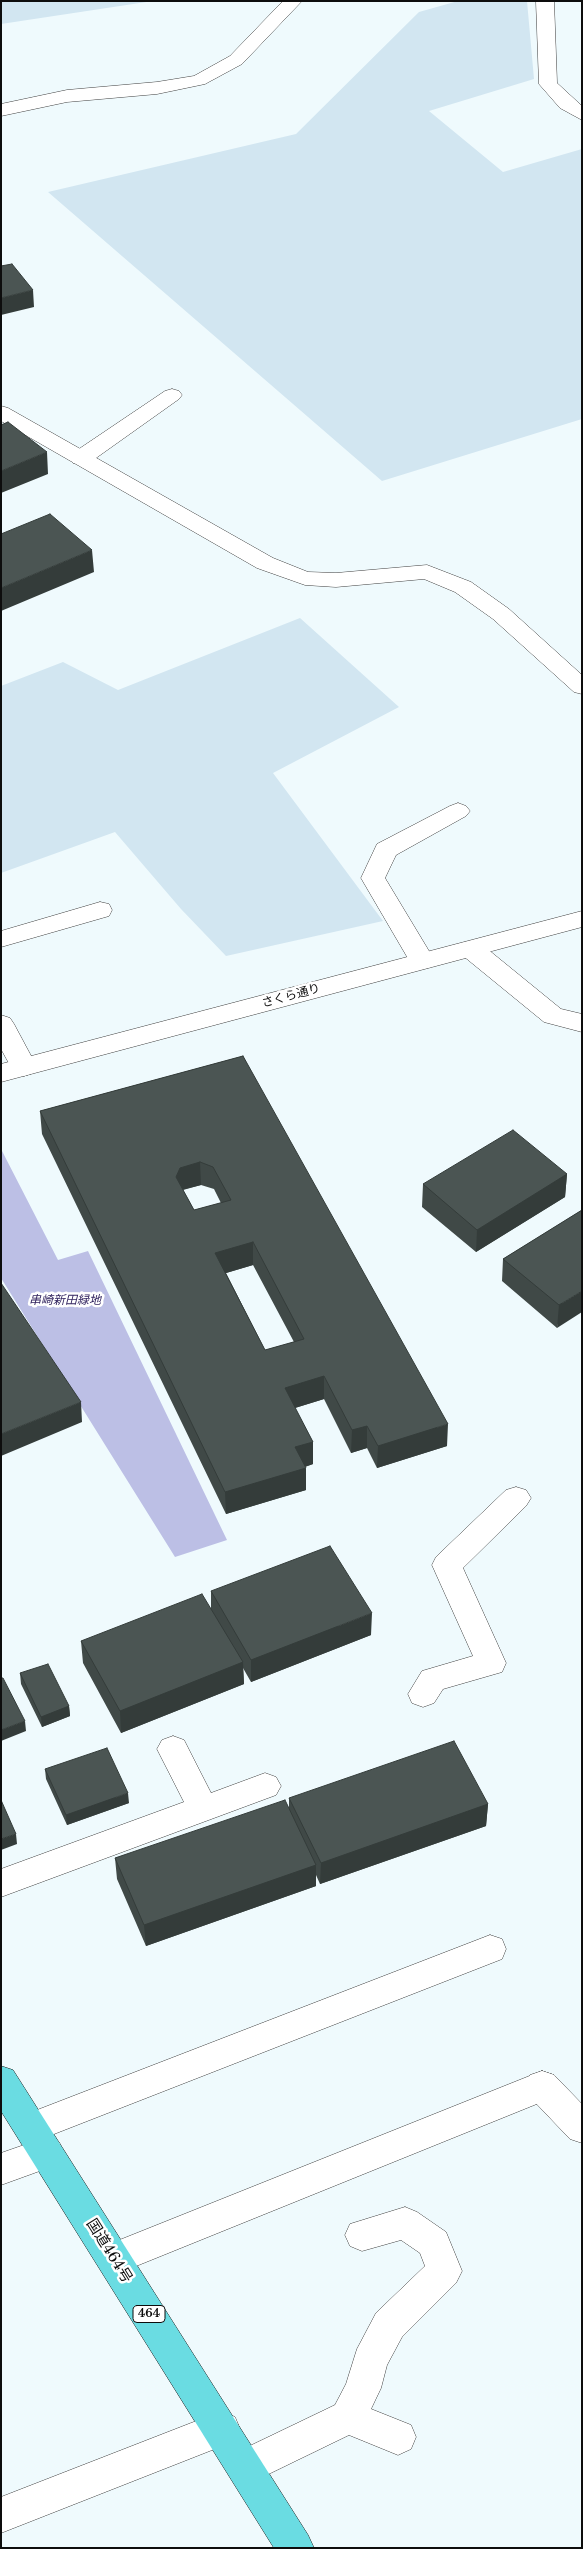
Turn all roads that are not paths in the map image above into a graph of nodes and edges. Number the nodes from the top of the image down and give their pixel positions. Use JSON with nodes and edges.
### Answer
{"nodes":[{"id":1,"x":293,"y":1,"type":"edge"},
{"id":2,"x":545,"y":1,"type":"edge"},
{"id":3,"x":1,"y":110,"type":"edge"},
{"id":4,"x":582,"y":114,"type":"edge"},
{"id":5,"x":172,"y":395,"type":"dead end"},
{"id":6,"x":1,"y":412,"type":"edge"},
{"id":7,"x":81,"y":458,"type":"junction"},
{"id":8,"x":582,"y":687,"type":"edge"},
{"id":9,"x":458,"y":811,"type":"dead end"},
{"id":10,"x":100,"y":910,"type":"dead end"},
{"id":11,"x":582,"y":919,"type":"edge"},
{"id":12,"x":1,"y":939,"type":"edge"},
{"id":13,"x":471,"y":948,"type":"junction"},
{"id":14,"x":422,"y":962,"type":"junction"},
{"id":15,"x":582,"y":1023,"type":"edge"},
{"id":16,"x":1,"y":1024,"type":"edge"},
{"id":17,"x":13,"y":1070,"type":"edge"},
{"id":18,"x":516,"y":1498,"type":"dead end"},
{"id":19,"x":422,"y":1694,"type":"dead end"},
{"id":20,"x":173,"y":1749,"type":"dead end"},
{"id":21,"x":266,"y":1786,"type":"dead end"},
{"id":22,"x":203,"y":1808,"type":"junction"},
{"id":23,"x":1,"y":1883,"type":"edge"},
{"id":24,"x":490,"y":1949,"type":"dead end"},
{"id":25,"x":1,"y":2081,"type":"edge"},
{"id":26,"x":582,"y":2128,"type":"edge"},
{"id":27,"x":39,"y":2141,"type":"junction"},
{"id":28,"x":1,"y":2169,"type":"edge"},
{"id":29,"x":362,"y":2235,"type":"dead end"},
{"id":30,"x":114,"y":2260,"type":"junction"},
{"id":31,"x":348,"y":2418,"type":"junction"},
{"id":32,"x":222,"y":2429,"type":"junction"},
{"id":33,"x":398,"y":2438,"type":"dead end"},
{"id":34,"x":246,"y":2467,"type":"junction"},
{"id":35,"x":1,"y":2515,"type":"edge"},
{"id":36,"x":295,"y":2548,"type":"edge"}],
"edges":[{"from":1,"to":3,"type":"street"},
{"from":2,"to":4,"type":"street"},
{"from":5,"to":7,"type":"street"},
{"from":6,"to":7,"type":"street"},
{"from":7,"to":8,"type":"street"},
{"from":9,"to":14,"type":"street"},
{"from":10,"to":12,"type":"street"},
{"from":11,"to":13,"type":"street","name":"さくら通り"},
{"from":13,"to":14,"type":"street","name":"さくら通り"},
{"from":13,"to":15,"type":"street"},
{"from":14,"to":17,"type":"street","name":"さくら通り"},
{"from":16,"to":17,"type":"street"},
{"from":18,"to":19,"type":"street"},
{"from":20,"to":22,"type":"street"},
{"from":21,"to":22,"type":"street"},
{"from":22,"to":23,"type":"street"},
{"from":24,"to":27,"type":"street"},
{"from":25,"to":27,"type":"highway","name":"国道464号","number":"464"},
{"from":26,"to":30,"type":"street"},
{"from":27,"to":28,"type":"street"},
{"from":27,"to":30,"type":"highway","name":"国道464号","number":"464"},
{"from":29,"to":31,"type":"street"},
{"from":30,"to":32,"type":"highway","name":"国道464号","number":"464"},
{"from":31,"to":33,"type":"street"},
{"from":31,"to":34,"type":"street"},
{"from":32,"to":34,"type":"highway","name":"国道464号","number":"464"},
{"from":32,"to":35,"type":"street"},
{"from":34,"to":36,"type":"highway","name":"国道464号","number":"464"}]}
